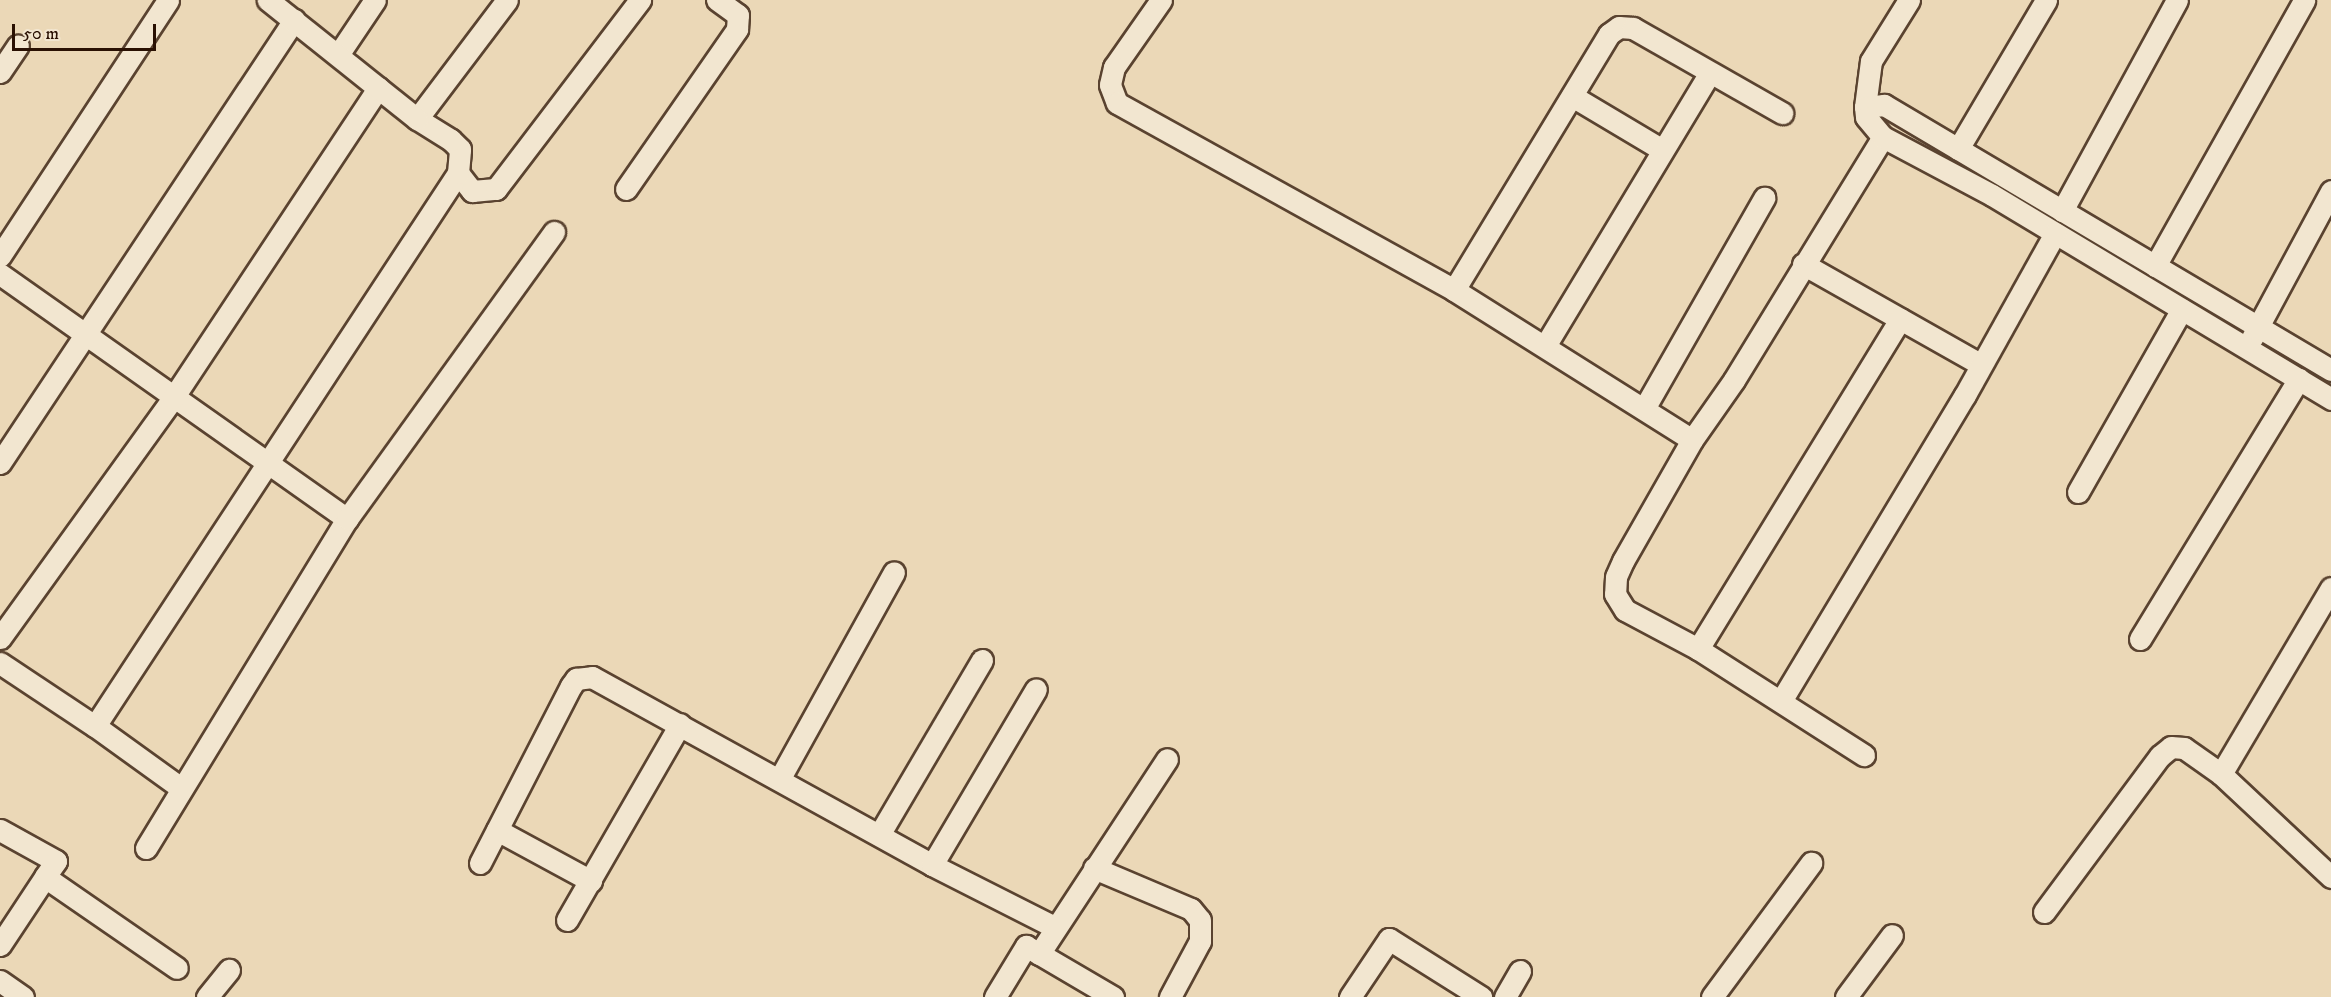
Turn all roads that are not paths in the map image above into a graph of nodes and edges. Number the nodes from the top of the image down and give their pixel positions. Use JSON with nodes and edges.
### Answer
{"nodes":[{"id":1,"x":168,"y":0,"type":"edge"},
{"id":2,"x":268,"y":0,"type":"edge"},
{"id":3,"x":375,"y":0,"type":"edge"},
{"id":4,"x":507,"y":0,"type":"edge"},
{"id":5,"x":640,"y":0,"type":"edge"},
{"id":6,"x":717,"y":0,"type":"edge"},
{"id":7,"x":1161,"y":0,"type":"edge"},
{"id":8,"x":1908,"y":0,"type":"edge"},
{"id":9,"x":2046,"y":0,"type":"edge"},
{"id":10,"x":2177,"y":0,"type":"edge"},
{"id":11,"x":2304,"y":0,"type":"edge"},
{"id":12,"x":744,"y":8,"type":"edge"},
{"id":13,"x":294,"y":20,"type":"junction"},
{"id":14,"x":18,"y":45,"type":"dead end"},
{"id":15,"x":338,"y":55,"type":"junction"},
{"id":16,"x":0,"y":72,"type":"edge"},
{"id":17,"x":1710,"y":73,"type":"junction"},
{"id":18,"x":378,"y":88,"type":"junction"},
{"id":19,"x":1572,"y":96,"type":"junction"},
{"id":20,"x":1868,"y":109,"type":"junction"},
{"id":21,"x":1782,"y":113,"type":"dead end"},
{"id":22,"x":417,"y":119,"type":"junction"},
{"id":23,"x":1883,"y":138,"type":"junction"},
{"id":24,"x":1958,"y":149,"type":"junction"},
{"id":25,"x":1661,"y":150,"type":"junction"},
{"id":26,"x":458,"y":173,"type":"junction"},
{"id":27,"x":626,"y":189,"type":"dead end"},
{"id":28,"x":2331,"y":191,"type":"edge"},
{"id":29,"x":1764,"y":198,"type":"dead end"},
{"id":30,"x":2062,"y":211,"type":"junction"},
{"id":31,"x":554,"y":232,"type":"dead end"},
{"id":32,"x":2055,"y":233,"type":"junction"},
{"id":33,"x":0,"y":256,"type":"edge"},
{"id":34,"x":1803,"y":264,"type":"junction"},
{"id":35,"x":2155,"y":266,"type":"junction"},
{"id":36,"x":0,"y":274,"type":"edge"},
{"id":37,"x":1454,"y":290,"type":"junction"},
{"id":38,"x":2182,"y":309,"type":"junction"},
{"id":39,"x":1900,"y":319,"type":"junction"},
{"id":40,"x":2258,"y":326,"type":"junction"},
{"id":41,"x":86,"y":338,"type":"junction"},
{"id":42,"x":1545,"y":346,"type":"junction"},
{"id":43,"x":2246,"y":348,"type":"junction"},
{"id":44,"x":1980,"y":364,"type":"junction"},
{"id":45,"x":2331,"y":370,"type":"edge"},
{"id":46,"x":2299,"y":380,"type":"junction"},
{"id":47,"x":173,"y":398,"type":"junction"},
{"id":48,"x":2331,"y":399,"type":"edge"},
{"id":49,"x":1645,"y":407,"type":"junction"},
{"id":50,"x":1692,"y":440,"type":"junction"},
{"id":51,"x":0,"y":463,"type":"edge"},
{"id":52,"x":270,"y":465,"type":"junction"},
{"id":53,"x":2078,"y":492,"type":"dead end"},
{"id":54,"x":347,"y":519,"type":"junction"},
{"id":55,"x":894,"y":572,"type":"dead end"},
{"id":56,"x":2331,"y":588,"type":"edge"},
{"id":57,"x":0,"y":638,"type":"edge"},
{"id":58,"x":2140,"y":639,"type":"dead end"},
{"id":59,"x":1698,"y":649,"type":"junction"},
{"id":60,"x":982,"y":660,"type":"dead end"},
{"id":61,"x":0,"y":663,"type":"edge"},
{"id":62,"x":1036,"y":689,"type":"dead end"},
{"id":63,"x":1781,"y":701,"type":"junction"},
{"id":64,"x":680,"y":724,"type":"junction"},
{"id":65,"x":95,"y":726,"type":"junction"},
{"id":66,"x":1864,"y":755,"type":"dead end"},
{"id":67,"x":1167,"y":759,"type":"dead end"},
{"id":68,"x":2221,"y":774,"type":"junction"},
{"id":69,"x":780,"y":778,"type":"junction"},
{"id":70,"x":181,"y":788,"type":"junction"},
{"id":71,"x":0,"y":830,"type":"edge"},
{"id":72,"x":497,"y":830,"type":"junction"},
{"id":73,"x":879,"y":835,"type":"junction"},
{"id":74,"x":146,"y":848,"type":"dead end"},
{"id":75,"x":480,"y":863,"type":"dead end"},
{"id":76,"x":1811,"y":863,"type":"dead end"},
{"id":77,"x":932,"y":865,"type":"junction"},
{"id":78,"x":1094,"y":868,"type":"junction"},
{"id":79,"x":45,"y":877,"type":"junction"},
{"id":80,"x":2331,"y":877,"type":"edge"},
{"id":81,"x":591,"y":881,"type":"junction"},
{"id":82,"x":2044,"y":912,"type":"dead end"},
{"id":83,"x":567,"y":920,"type":"dead end"},
{"id":84,"x":1054,"y":927,"type":"junction"},
{"id":85,"x":1892,"y":935,"type":"dead end"},
{"id":86,"x":0,"y":945,"type":"edge"},
{"id":87,"x":1039,"y":954,"type":"junction"},
{"id":88,"x":177,"y":968,"type":"dead end"},
{"id":89,"x":229,"y":970,"type":"dead end"},
{"id":90,"x":1521,"y":971,"type":"dead end"},
{"id":91,"x":0,"y":981,"type":"edge"},
{"id":92,"x":23,"y":997,"type":"edge"},
{"id":93,"x":207,"y":997,"type":"edge"},
{"id":94,"x":995,"y":997,"type":"edge"},
{"id":95,"x":1113,"y":997,"type":"edge"},
{"id":96,"x":1170,"y":997,"type":"edge"},
{"id":97,"x":1350,"y":997,"type":"edge"},
{"id":98,"x":1481,"y":997,"type":"edge"},
{"id":99,"x":1505,"y":997,"type":"edge"},
{"id":100,"x":1712,"y":997,"type":"edge"},
{"id":101,"x":1846,"y":997,"type":"edge"}],
"edges":[{"from":1,"to":33,"type":"street"},
{"from":2,"to":13,"type":"street"},
{"from":3,"to":15,"type":"street"},
{"from":4,"to":22,"type":"street"},
{"from":5,"to":26,"type":"street"},
{"from":6,"to":12,"type":"street"},
{"from":7,"to":37,"type":"street"},
{"from":8,"to":20,"type":"street"},
{"from":9,"to":24,"type":"street"},
{"from":10,"to":30,"type":"street"},
{"from":11,"to":35,"type":"street"},
{"from":12,"to":27,"type":"street"},
{"from":13,"to":15,"type":"street"},
{"from":13,"to":41,"type":"street"},
{"from":14,"to":16,"type":"street"},
{"from":15,"to":18,"type":"street"},
{"from":17,"to":19,"type":"street"},
{"from":17,"to":21,"type":"street"},
{"from":17,"to":25,"type":"street"},
{"from":18,"to":22,"type":"street"},
{"from":18,"to":47,"type":"street"},
{"from":19,"to":25,"type":"street"},
{"from":19,"to":37,"type":"street"},
{"from":20,"to":23,"type":"street"},
{"from":20,"to":24,"type":"street"},
{"from":22,"to":26,"type":"street"},
{"from":23,"to":32,"type":"street"},
{"from":23,"to":34,"type":"street"},
{"from":24,"to":30,"type":"street"},
{"from":25,"to":42,"type":"street"},
{"from":26,"to":52,"type":"street"},
{"from":28,"to":40,"type":"street"},
{"from":29,"to":49,"type":"street"},
{"from":30,"to":35,"type":"street"},
{"from":31,"to":54,"type":"street"},
{"from":32,"to":38,"type":"street"},
{"from":32,"to":44,"type":"street"},
{"from":34,"to":39,"type":"street"},
{"from":34,"to":50,"type":"street"},
{"from":35,"to":40,"type":"street"},
{"from":36,"to":41,"type":"street"},
{"from":37,"to":42,"type":"street"},
{"from":38,"to":43,"type":"street"},
{"from":38,"to":53,"type":"street"},
{"from":39,"to":44,"type":"street"},
{"from":39,"to":59,"type":"street"},
{"from":40,"to":43,"type":"street"},
{"from":40,"to":45,"type":"street"},
{"from":41,"to":47,"type":"street"},
{"from":41,"to":51,"type":"street"},
{"from":42,"to":49,"type":"street"},
{"from":43,"to":46,"type":"street"},
{"from":44,"to":63,"type":"street"},
{"from":46,"to":48,"type":"street"},
{"from":46,"to":58,"type":"street"},
{"from":47,"to":52,"type":"street"},
{"from":47,"to":57,"type":"street"},
{"from":49,"to":50,"type":"street"},
{"from":50,"to":59,"type":"street"},
{"from":52,"to":54,"type":"street"},
{"from":52,"to":65,"type":"street"},
{"from":54,"to":70,"type":"street"},
{"from":55,"to":69,"type":"street"},
{"from":56,"to":68,"type":"street"},
{"from":59,"to":63,"type":"street"},
{"from":60,"to":73,"type":"street"},
{"from":61,"to":65,"type":"street"},
{"from":62,"to":77,"type":"street"},
{"from":63,"to":66,"type":"street"},
{"from":64,"to":69,"type":"street"},
{"from":64,"to":72,"type":"street"},
{"from":64,"to":81,"type":"street"},
{"from":65,"to":70,"type":"street"},
{"from":67,"to":78,"type":"street"},
{"from":68,"to":80,"type":"street"},
{"from":68,"to":82,"type":"street"},
{"from":69,"to":73,"type":"street"},
{"from":70,"to":74,"type":"street"},
{"from":71,"to":79,"type":"street"},
{"from":72,"to":75,"type":"street"},
{"from":72,"to":81,"type":"street"},
{"from":73,"to":77,"type":"street"},
{"from":76,"to":100,"type":"street"},
{"from":77,"to":84,"type":"street"},
{"from":78,"to":84,"type":"street"},
{"from":78,"to":96,"type":"street"},
{"from":79,"to":86,"type":"street"},
{"from":79,"to":88,"type":"street"},
{"from":81,"to":83,"type":"street"},
{"from":84,"to":87,"type":"street"},
{"from":85,"to":101,"type":"street"},
{"from":87,"to":94,"type":"street"},
{"from":87,"to":95,"type":"street"},
{"from":89,"to":93,"type":"street"},
{"from":90,"to":99,"type":"street"},
{"from":91,"to":92,"type":"street"},
{"from":97,"to":98,"type":"street"}]}
